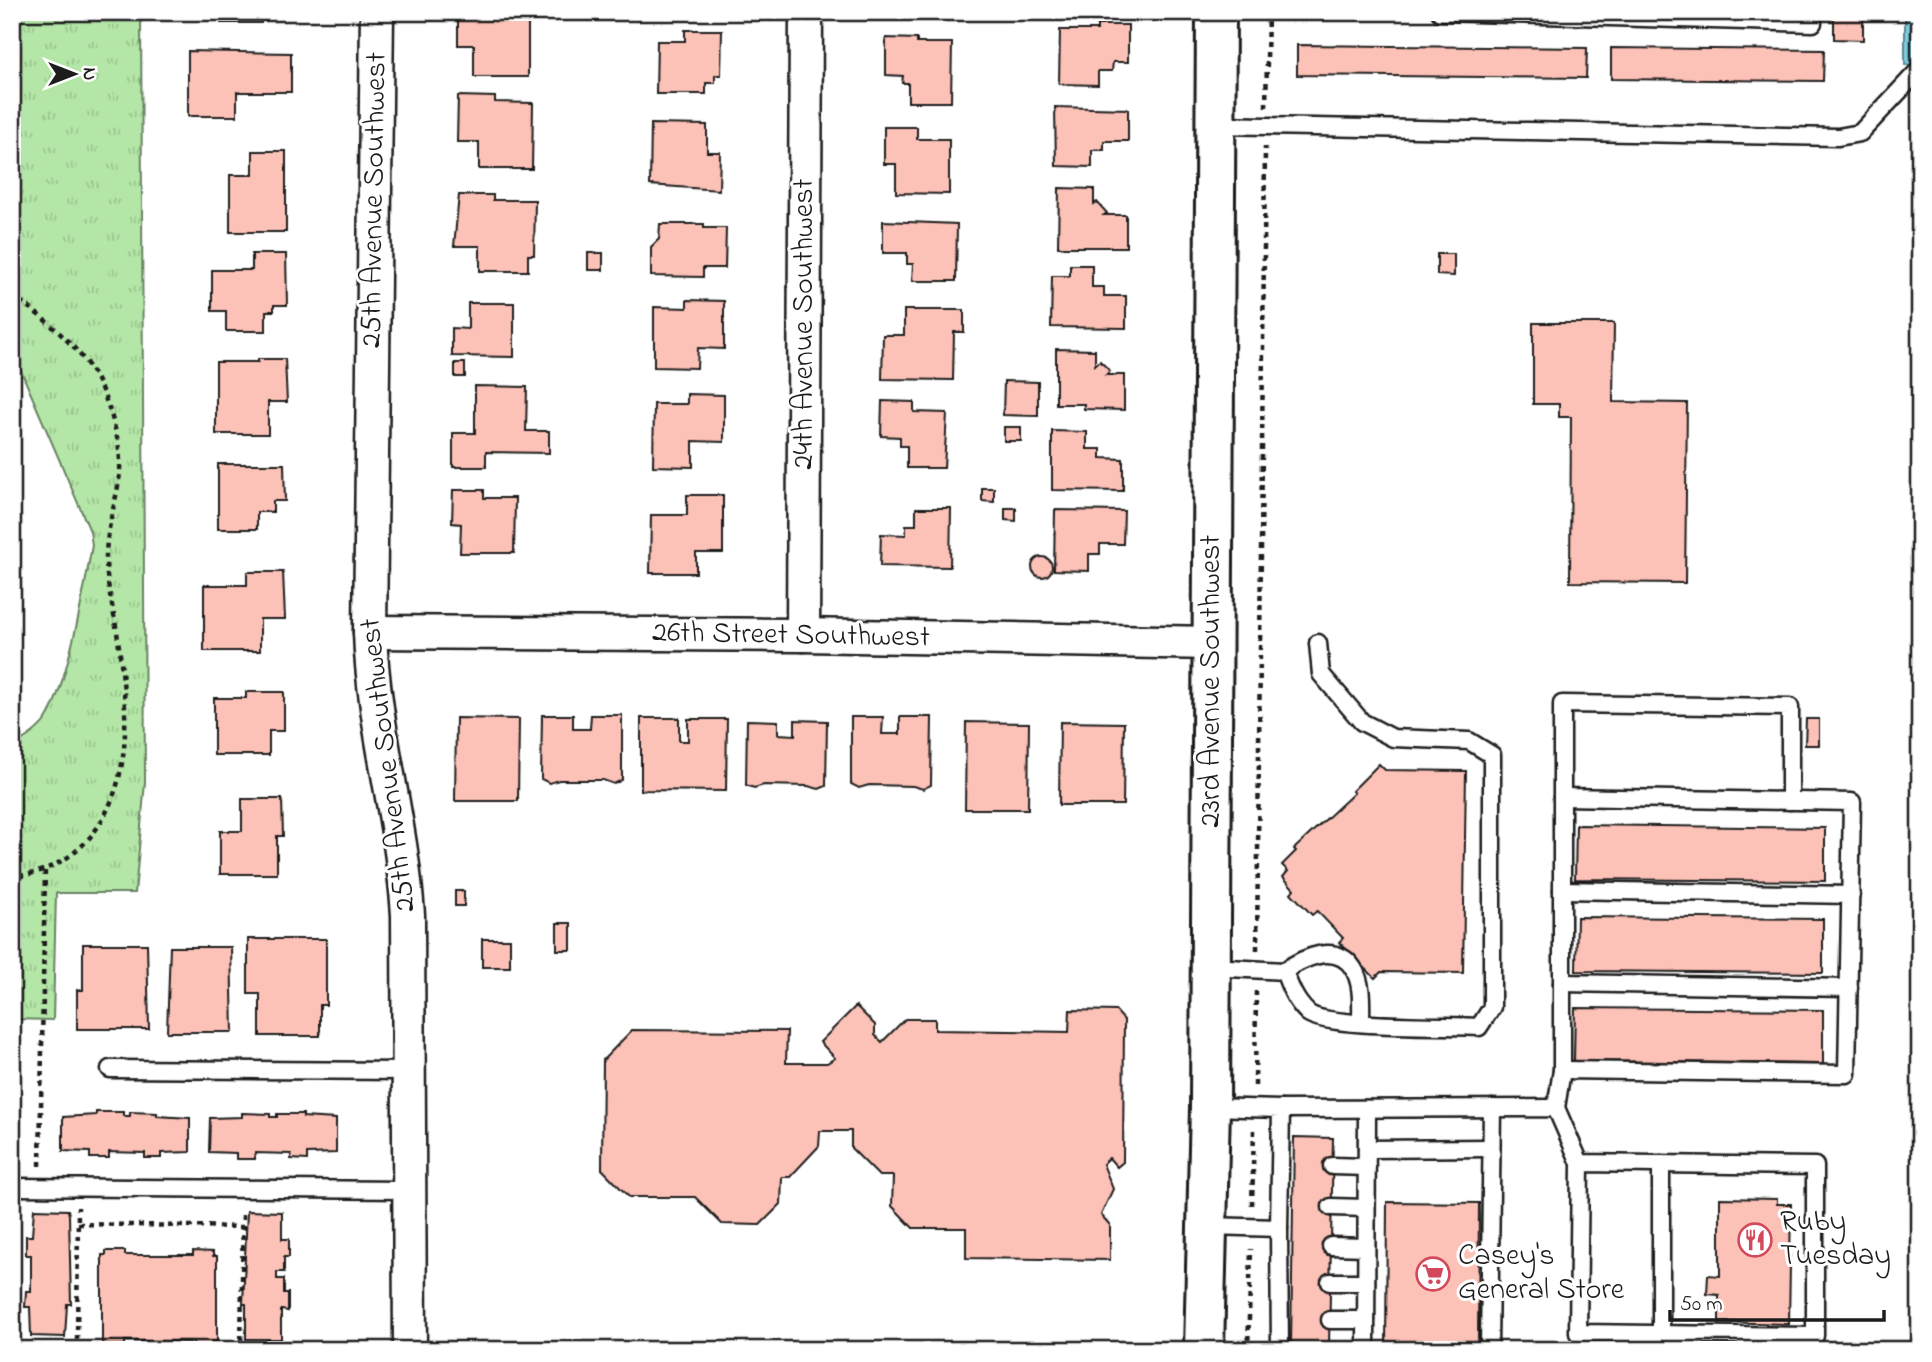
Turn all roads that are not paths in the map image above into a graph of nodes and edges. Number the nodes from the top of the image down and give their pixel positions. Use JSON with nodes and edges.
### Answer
{"nodes":[{"id":1,"x":377,"y":12,"type":"edge"},
{"id":2,"x":806,"y":12,"type":"edge"},
{"id":3,"x":1216,"y":12,"type":"edge"},
{"id":4,"x":1440,"y":12,"type":"edge"},
{"id":5,"x":1813,"y":12,"type":"edge"},
{"id":6,"x":1920,"y":69,"type":"edge"},
{"id":7,"x":1215,"y":125,"type":"junction"},
{"id":8,"x":370,"y":632,"type":"junction"},
{"id":9,"x":803,"y":635,"type":"junction"},
{"id":10,"x":1212,"y":643,"type":"junction"},
{"id":11,"x":1318,"y":643,"type":"dead end"},
{"id":12,"x":1562,"y":797,"type":"junction"},
{"id":13,"x":1790,"y":801,"type":"junction"},
{"id":14,"x":1562,"y":890,"type":"junction"},
{"id":15,"x":1850,"y":895,"type":"junction"},
{"id":16,"x":1210,"y":967,"type":"junction"},
{"id":17,"x":1284,"y":971,"type":"junction"},
{"id":18,"x":1562,"y":983,"type":"junction"},
{"id":19,"x":1849,"y":988,"type":"junction"},
{"id":20,"x":1361,"y":1022,"type":"junction"},
{"id":21,"x":110,"y":1069,"type":"dead end"},
{"id":22,"x":1562,"y":1070,"type":"junction"},
{"id":23,"x":408,"y":1071,"type":"junction"},
{"id":24,"x":1210,"y":1107,"type":"junction"},
{"id":25,"x":1492,"y":1108,"type":"junction"},
{"id":26,"x":1556,"y":1108,"type":"junction"},
{"id":27,"x":1281,"y":1109,"type":"junction"},
{"id":28,"x":1367,"y":1110,"type":"junction"},
{"id":29,"x":1491,"y":1148,"type":"junction"},
{"id":30,"x":1367,"y":1149,"type":"junction"},
{"id":31,"x":1580,"y":1163,"type":"junction"},
{"id":32,"x":1661,"y":1164,"type":"junction"},
{"id":33,"x":1332,"y":1166,"type":"dead end"},
{"id":34,"x":1367,"y":1167,"type":"junction"},
{"id":35,"x":12,"y":1187,"type":"edge"},
{"id":36,"x":408,"y":1190,"type":"junction"},
{"id":37,"x":1331,"y":1207,"type":"dead end"},
{"id":38,"x":1366,"y":1208,"type":"junction"},
{"id":39,"x":1209,"y":1226,"type":"junction"},
{"id":40,"x":1279,"y":1228,"type":"junction"},
{"id":41,"x":1331,"y":1246,"type":"dead end"},
{"id":42,"x":1366,"y":1247,"type":"junction"},
{"id":43,"x":1331,"y":1282,"type":"dead end"},
{"id":44,"x":1366,"y":1282,"type":"junction"},
{"id":45,"x":1330,"y":1320,"type":"dead end"},
{"id":46,"x":1366,"y":1320,"type":"junction"},
{"id":47,"x":1661,"y":1334,"type":"junction"},
{"id":48,"x":410,"y":1350,"type":"edge"},
{"id":49,"x":1204,"y":1350,"type":"edge"},
{"id":50,"x":1279,"y":1350,"type":"edge"},
{"id":51,"x":1366,"y":1350,"type":"edge"},
{"id":52,"x":1489,"y":1350,"type":"edge"}],
"edges":[{"from":1,"to":8,"type":"street","name":"25th Avenue Southwest"},
{"from":2,"to":9,"type":"street","name":"24th Avenue Southwest"},
{"from":3,"to":7,"type":"street","name":"23rd Avenue Southwest"},
{"from":4,"to":5,"type":"lane"},
{"from":6,"to":7,"type":"lane"},
{"from":7,"to":10,"type":"street","name":"23rd Avenue Southwest"},
{"from":8,"to":9,"type":"street","name":"26th Street Southwest"},
{"from":8,"to":23,"type":"street","name":"25th Avenue Southwest"},
{"from":9,"to":10,"type":"street","name":"26th Street Southwest"},
{"from":10,"to":16,"type":"street","name":"23rd Avenue Southwest"},
{"from":11,"to":20,"type":"lane"},
{"from":12,"to":13,"type":"lane"},
{"from":12,"to":13,"type":"lane"},
{"from":12,"to":14,"type":"lane"},
{"from":13,"to":15,"type":"lane"},
{"from":14,"to":15,"type":"lane"},
{"from":14,"to":18,"type":"lane"},
{"from":15,"to":19,"type":"lane"},
{"from":16,"to":17,"type":"lane"},
{"from":16,"to":24,"type":"street","name":"23rd Avenue Southwest"},
{"from":17,"to":20,"type":"lane"},
{"from":17,"to":20,"type":"lane"},
{"from":18,"to":19,"type":"lane"},
{"from":18,"to":22,"type":"lane"},
{"from":19,"to":22,"type":"lane"},
{"from":21,"to":23,"type":"lane"},
{"from":22,"to":26,"type":"lane"},
{"from":23,"to":36,"type":"street","name":"25th Avenue Southwest"},
{"from":24,"to":27,"type":"lane"},
{"from":24,"to":39,"type":"street","name":"23rd Avenue Southwest"},
{"from":25,"to":26,"type":"lane"},
{"from":25,"to":28,"type":"lane"},
{"from":25,"to":29,"type":"lane"},
{"from":26,"to":31,"type":"lane"},
{"from":27,"to":28,"type":"lane"},
{"from":27,"to":40,"type":"lane"},
{"from":28,"to":30,"type":"lane"},
{"from":29,"to":30,"type":"lane"},
{"from":29,"to":52,"type":"lane"},
{"from":30,"to":34,"type":"lane"},
{"from":31,"to":32,"type":"lane"},
{"from":31,"to":47,"type":"lane"},
{"from":32,"to":47,"type":"lane"},
{"from":32,"to":47,"type":"lane"},
{"from":33,"to":34,"type":"lane"},
{"from":34,"to":38,"type":"lane"},
{"from":35,"to":36,"type":"lane"},
{"from":36,"to":48,"type":"street","name":"25th Avenue Southwest"},
{"from":37,"to":38,"type":"lane"},
{"from":38,"to":42,"type":"lane"},
{"from":39,"to":40,"type":"lane"},
{"from":39,"to":49,"type":"street","name":"23rd Avenue Southwest"},
{"from":40,"to":50,"type":"lane"},
{"from":41,"to":42,"type":"lane"},
{"from":42,"to":44,"type":"lane"},
{"from":43,"to":44,"type":"lane"},
{"from":44,"to":46,"type":"lane"},
{"from":45,"to":46,"type":"lane"},
{"from":46,"to":51,"type":"lane"}]}
